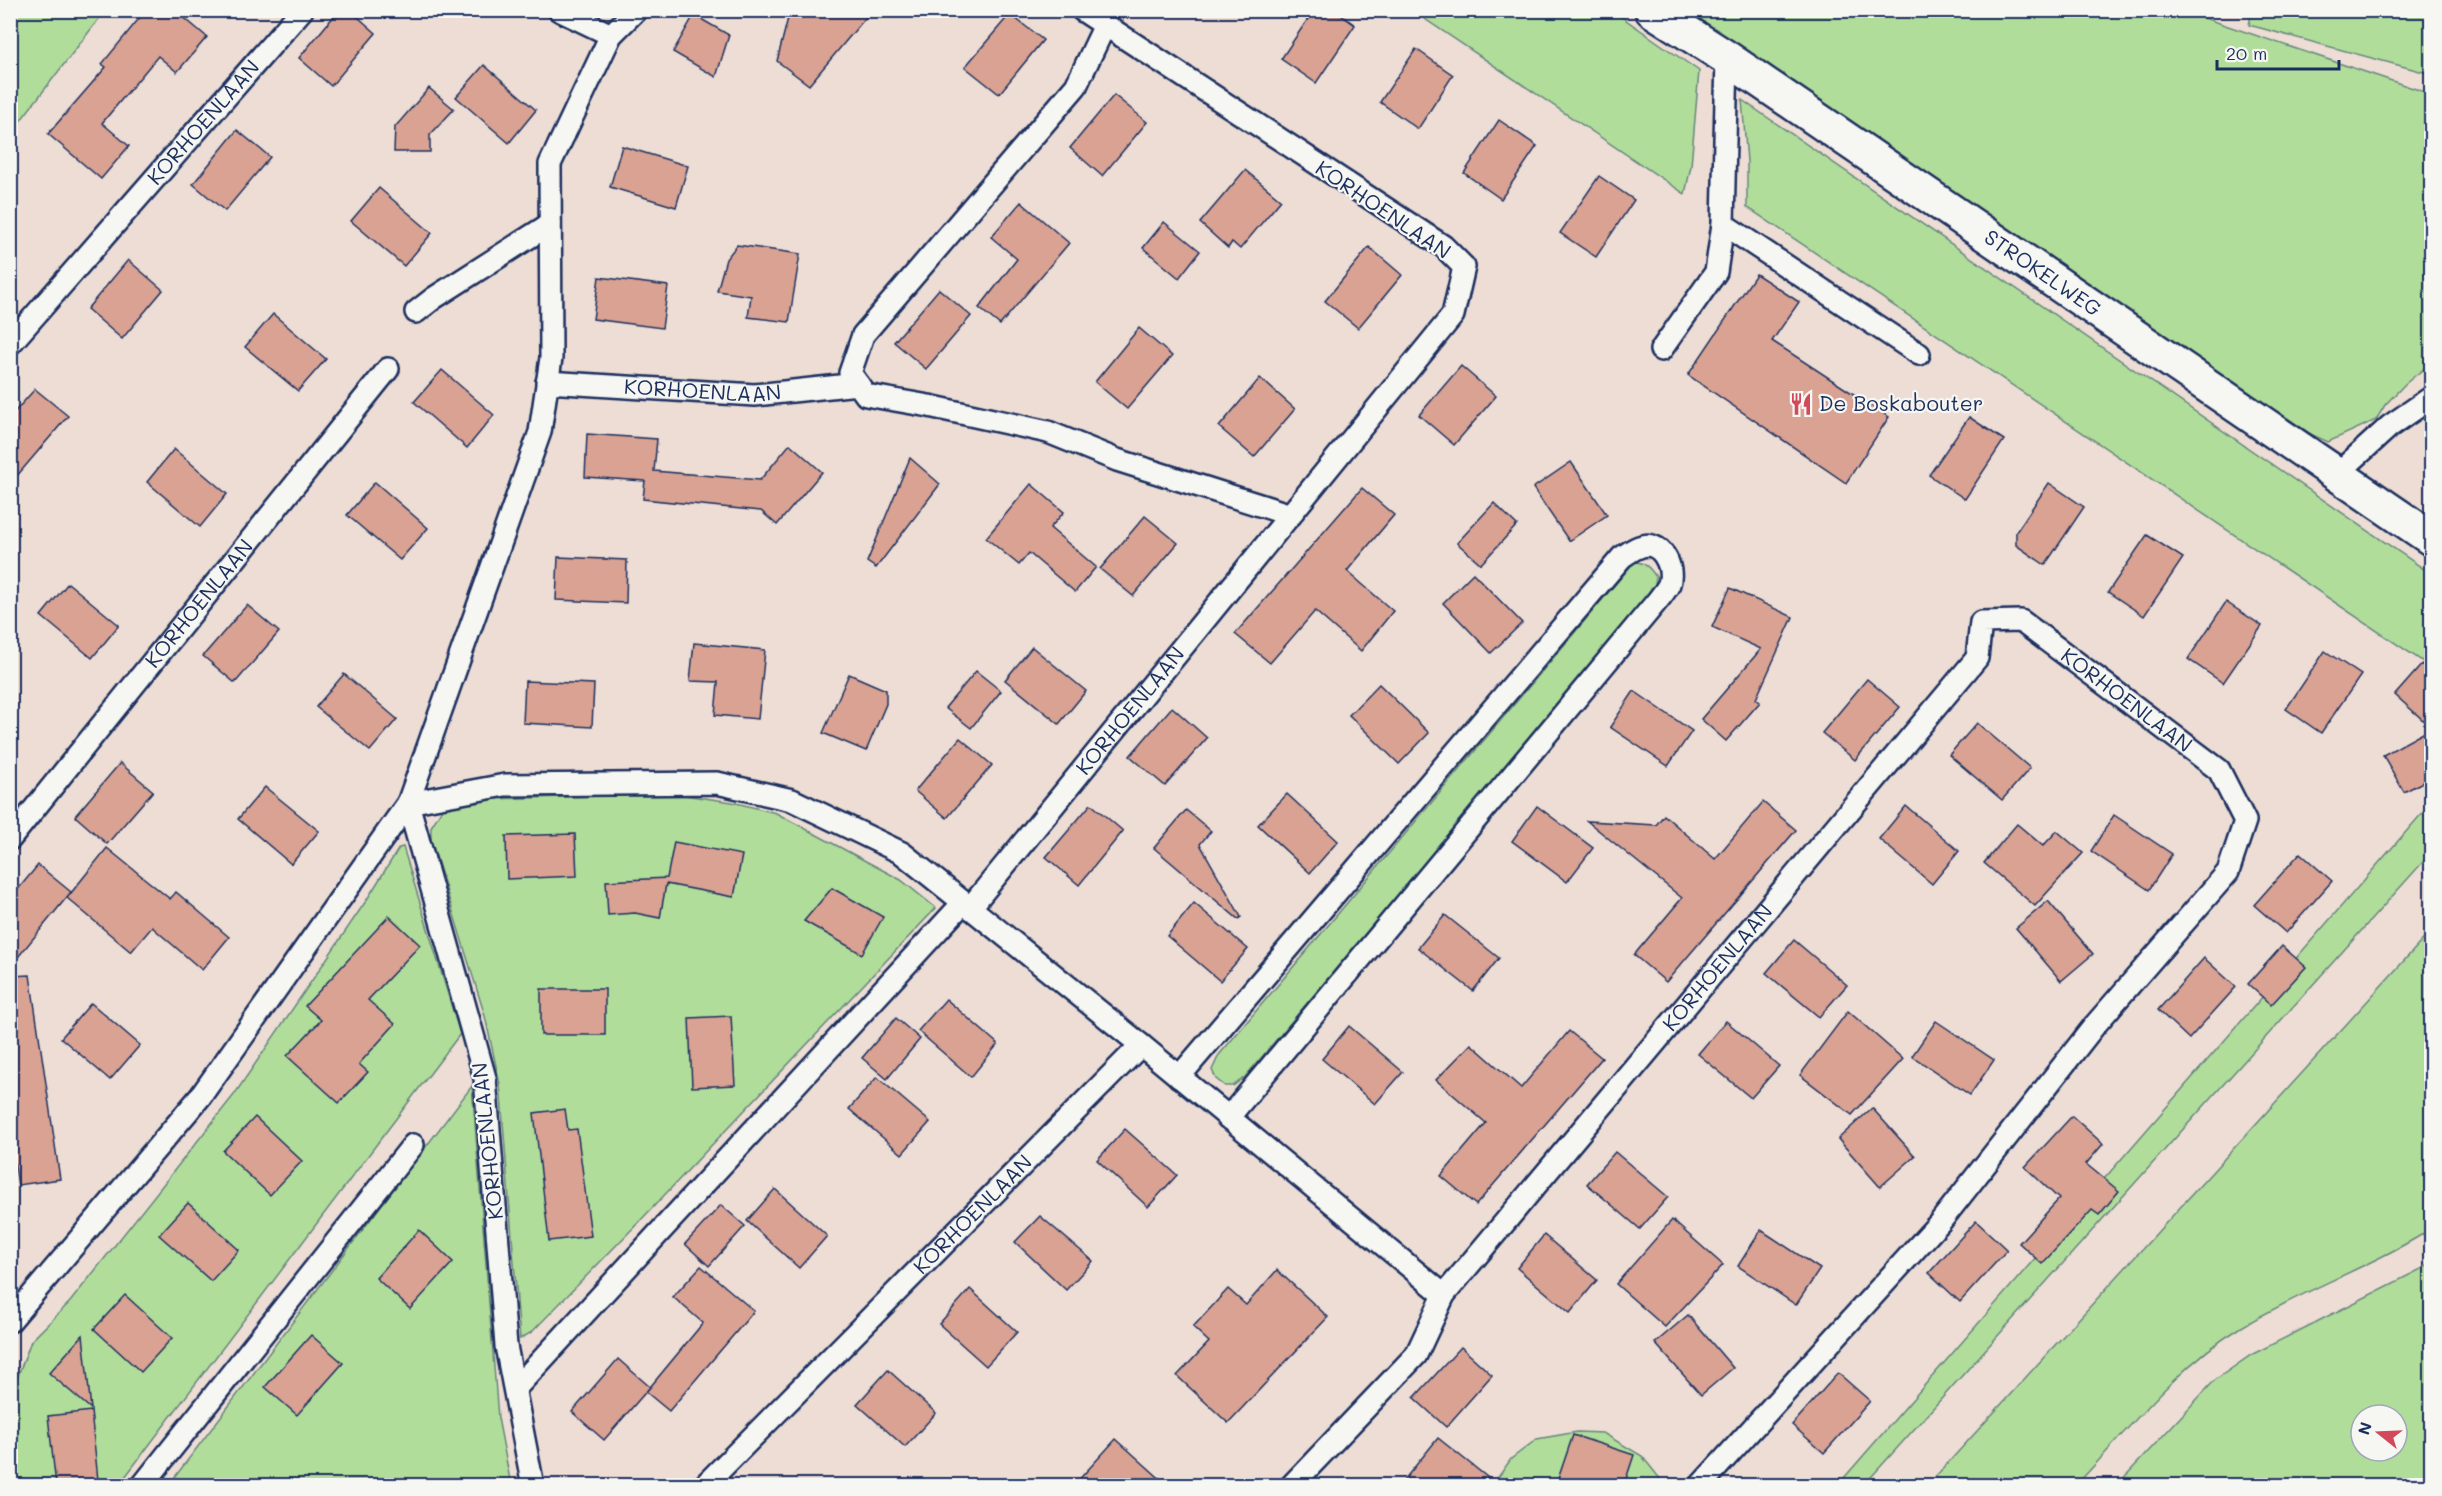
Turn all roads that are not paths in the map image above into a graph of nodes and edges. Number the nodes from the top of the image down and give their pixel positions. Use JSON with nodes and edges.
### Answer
{"nodes":[{"id":1,"x":302,"y":10,"type":"edge"},
{"id":2,"x":559,"y":10,"type":"edge"},
{"id":3,"x":636,"y":10,"type":"edge"},
{"id":4,"x":1082,"y":10,"type":"edge"},
{"id":5,"x":1652,"y":10,"type":"edge"},
{"id":6,"x":1105,"y":25,"type":"junction"},
{"id":7,"x":611,"y":36,"type":"junction"},
{"id":8,"x":1727,"y":58,"type":"junction"},
{"id":9,"x":550,"y":224,"type":"junction"},
{"id":10,"x":1723,"y":224,"type":"junction"},
{"id":11,"x":416,"y":312,"type":"dead end"},
{"id":12,"x":10,"y":344,"type":"edge"},
{"id":13,"x":1661,"y":350,"type":"dead end"},
{"id":14,"x":1919,"y":354,"type":"dead end"},
{"id":15,"x":388,"y":369,"type":"dead end"},
{"id":16,"x":547,"y":381,"type":"junction"},
{"id":17,"x":858,"y":384,"type":"junction"},
{"id":18,"x":2432,"y":397,"type":"edge"},
{"id":19,"x":2337,"y":474,"type":"junction"},
{"id":20,"x":1290,"y":515,"type":"junction"},
{"id":21,"x":2432,"y":539,"type":"edge"},
{"id":22,"x":408,"y":803,"type":"junction"},
{"id":23,"x":10,"y":839,"type":"edge"},
{"id":24,"x":967,"y":906,"type":"junction"},
{"id":25,"x":1140,"y":1045,"type":"junction"},
{"id":26,"x":1179,"y":1077,"type":"junction"},
{"id":27,"x":1228,"y":1118,"type":"junction"},
{"id":28,"x":412,"y":1145,"type":"dead end"},
{"id":29,"x":1444,"y":1295,"type":"junction"},
{"id":30,"x":10,"y":1321,"type":"edge"},
{"id":31,"x":515,"y":1389,"type":"junction"},
{"id":32,"x":142,"y":1485,"type":"edge"},
{"id":33,"x":533,"y":1485,"type":"edge"},
{"id":34,"x":704,"y":1485,"type":"edge"},
{"id":35,"x":1292,"y":1485,"type":"edge"},
{"id":36,"x":1700,"y":1485,"type":"edge"}],
"edges":[{"from":1,"to":12,"type":"lane","name":"KORHOENLAAN"},
{"from":2,"to":7,"type":"lane"},
{"from":3,"to":7,"type":"lane"},
{"from":4,"to":6,"type":"lane","name":"KORHOENLAAN"},
{"from":5,"to":8,"type":"street","name":"STROKELWEG"},
{"from":6,"to":17,"type":"lane"},
{"from":6,"to":20,"type":"lane","name":"KORHOENLAAN"},
{"from":7,"to":9,"type":"lane"},
{"from":8,"to":10,"type":"lane"},
{"from":8,"to":19,"type":"street","name":"STROKELWEG"},
{"from":9,"to":11,"type":"lane"},
{"from":9,"to":16,"type":"lane"},
{"from":10,"to":13,"type":"lane"},
{"from":10,"to":14,"type":"lane"},
{"from":15,"to":23,"type":"lane","name":"KORHOENLAAN"},
{"from":16,"to":17,"type":"lane","name":"KORHOENLAAN"},
{"from":16,"to":22,"type":"lane"},
{"from":17,"to":20,"type":"lane"},
{"from":18,"to":19,"type":"lane"},
{"from":19,"to":21,"type":"street","name":"STROKELWEG"},
{"from":20,"to":24,"type":"lane","name":"KORHOENLAAN"},
{"from":22,"to":24,"type":"lane"},
{"from":22,"to":30,"type":"lane"},
{"from":22,"to":31,"type":"lane","name":"KORHOENLAAN"},
{"from":24,"to":25,"type":"lane"},
{"from":24,"to":31,"type":"lane","name":"KORHOENLAAN"},
{"from":25,"to":26,"type":"lane"},
{"from":25,"to":34,"type":"lane","name":"KORHOENLAAN"},
{"from":26,"to":27,"type":"lane"},
{"from":26,"to":27,"type":"lane"},
{"from":27,"to":29,"type":"lane"},
{"from":28,"to":32,"type":"lane"},
{"from":29,"to":35,"type":"lane","name":"KORHOENLAAN"},
{"from":29,"to":36,"type":"lane","name":"KORHOENLAAN"},
{"from":31,"to":33,"type":"lane","name":"KORHOENLAAN"}]}
